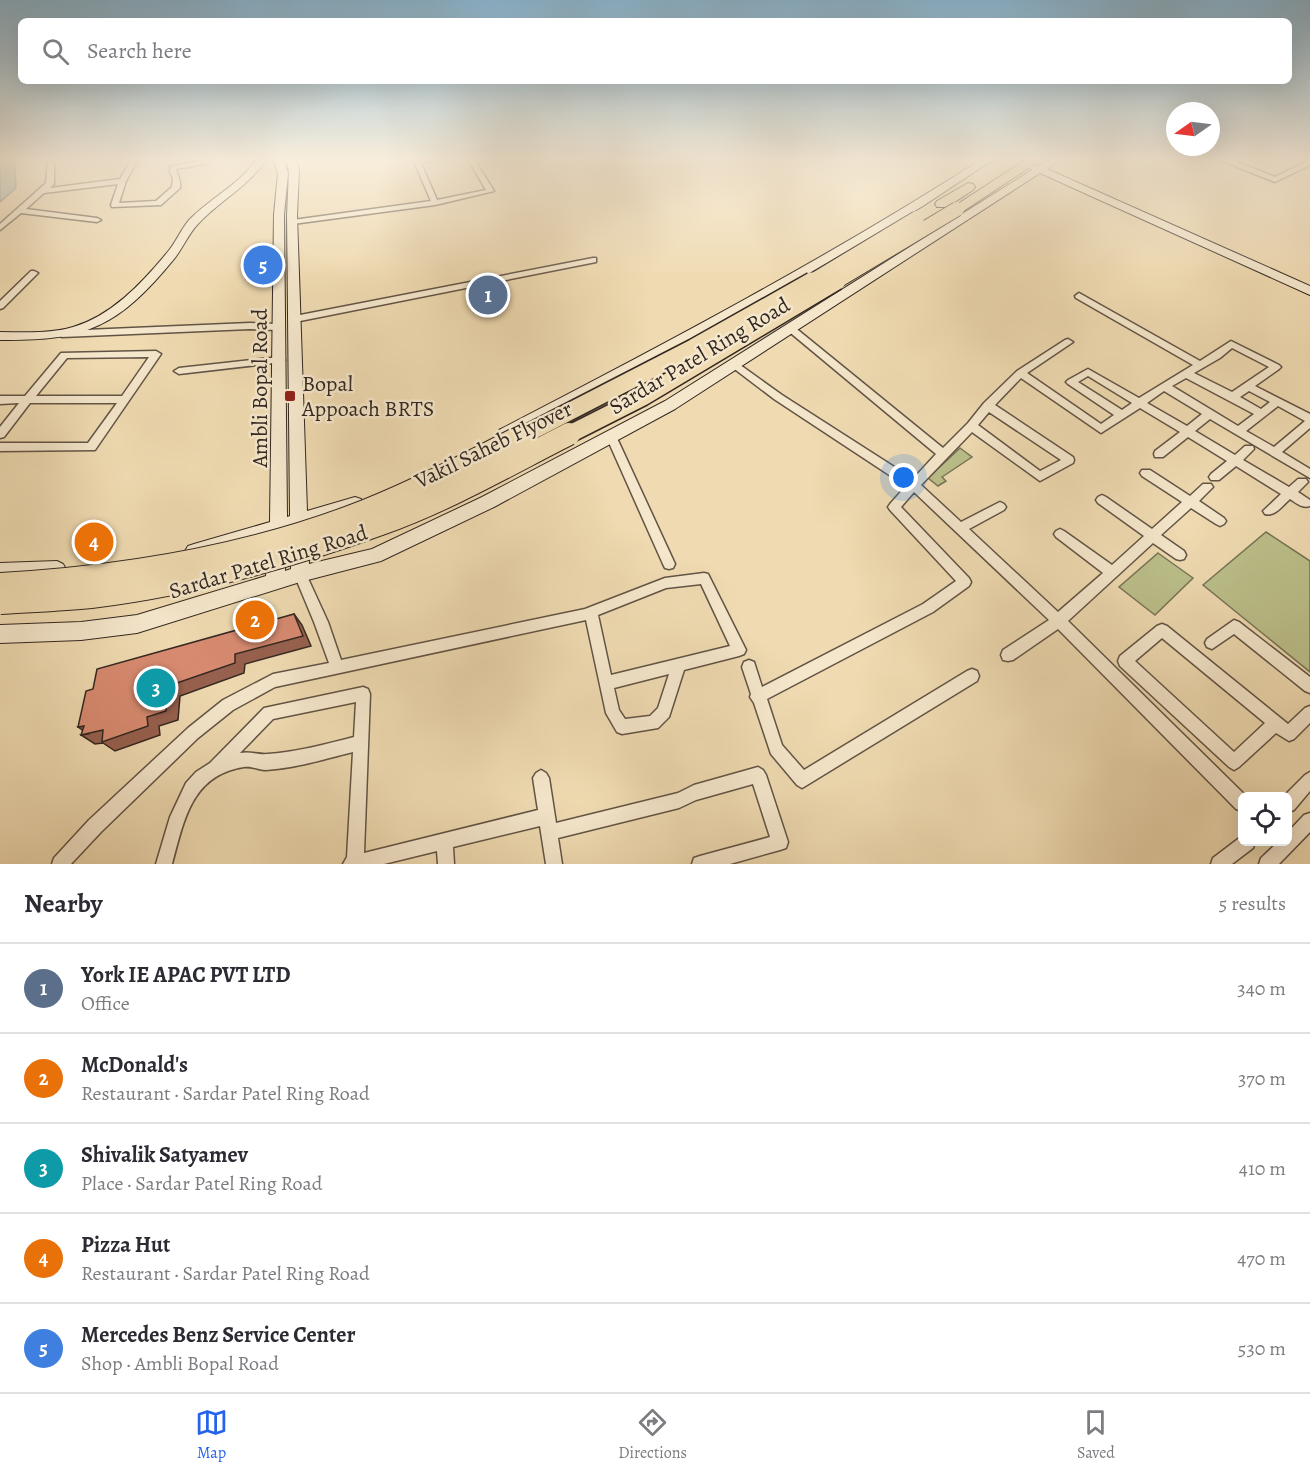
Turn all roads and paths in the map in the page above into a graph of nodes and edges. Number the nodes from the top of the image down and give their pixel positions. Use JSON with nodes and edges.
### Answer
{"nodes":[{"id":1,"x":34,"y":199,"type":"edge"},
{"id":2,"x":117,"y":199,"type":"edge"},
{"id":3,"x":162,"y":199,"type":"edge"},
{"id":4,"x":220,"y":199,"type":"edge"},
{"id":5,"x":280,"y":199,"type":"edge"},
{"id":6,"x":293,"y":199,"type":"edge"},
{"id":7,"x":433,"y":199,"type":"edge"},
{"id":8,"x":452,"y":199,"type":"edge"},
{"id":9,"x":954,"y":199,"type":"edge"},
{"id":10,"x":958,"y":199,"type":"edge"},
{"id":11,"x":960,"y":199,"type":"edge"},
{"id":12,"x":1111,"y":199,"type":"edge"},
{"id":13,"x":987,"y":201,"type":"edge"},
{"id":14,"x":435,"y":203,"type":"junction"},
{"id":15,"x":952,"y":204,"type":"junction"},
{"id":16,"x":21,"y":212,"type":"junction"},
{"id":17,"x":97,"y":220,"type":"dead end"},
{"id":18,"x":293,"y":222,"type":"junction"},
{"id":19,"x":0,"y":228,"type":"edge"},
{"id":20,"x":593,"y":260,"type":"dead end"},
{"id":21,"x":34,"y":273,"type":"dead end"},
{"id":22,"x":1310,"y":291,"type":"edge"},
{"id":23,"x":1079,"y":296,"type":"dead end"},
{"id":24,"x":0,"y":306,"type":"edge"},
{"id":25,"x":295,"y":319,"type":"junction"},
{"id":26,"x":279,"y":327,"type":"junction"},
{"id":27,"x":790,"y":328,"type":"junction"},
{"id":28,"x":62,"y":334,"type":"junction"},
{"id":29,"x":0,"y":336,"type":"edge"},
{"id":30,"x":1068,"y":342,"type":"dead end"},
{"id":31,"x":279,"y":360,"type":"junction"},
{"id":32,"x":733,"y":364,"type":"junction"},
{"id":33,"x":1201,"y":366,"type":"junction"},
{"id":34,"x":179,"y":371,"type":"dead end"},
{"id":35,"x":620,"y":372,"type":"junction"},
{"id":36,"x":1020,"y":373,"type":"junction"},
{"id":37,"x":1187,"y":374,"type":"junction"},
{"id":38,"x":1248,"y":386,"type":"junction"},
{"id":39,"x":1165,"y":387,"type":"junction"},
{"id":40,"x":1233,"y":398,"type":"junction"},
{"id":41,"x":124,"y":399,"type":"junction"},
{"id":42,"x":0,"y":400,"type":"edge"},
{"id":43,"x":28,"y":400,"type":"junction"},
{"id":44,"x":1277,"y":402,"type":"junction"},
{"id":45,"x":1138,"y":404,"type":"junction"},
{"id":46,"x":988,"y":406,"type":"junction"},
{"id":47,"x":662,"y":409,"type":"junction"},
{"id":48,"x":1262,"y":414,"type":"junction"},
{"id":49,"x":1122,"y":415,"type":"junction"},
{"id":50,"x":1207,"y":416,"type":"dead end"},
{"id":51,"x":1310,"y":421,"type":"edge"},
{"id":52,"x":972,"y":426,"type":"junction"},
{"id":53,"x":1238,"y":431,"type":"junction"},
{"id":54,"x":1187,"y":432,"type":"junction"},
{"id":55,"x":0,"y":434,"type":"edge"},
{"id":56,"x":611,"y":436,"type":"junction"},
{"id":57,"x":0,"y":447,"type":"edge"},
{"id":58,"x":1249,"y":449,"type":"dead end"},
{"id":59,"x":1274,"y":453,"type":"junction"},
{"id":60,"x":943,"y":454,"type":"junction"},
{"id":61,"x":1159,"y":454,"type":"dead end"},
{"id":62,"x":1235,"y":461,"type":"junction"},
{"id":63,"x":1146,"y":473,"type":"dead end"},
{"id":64,"x":1306,"y":478,"type":"edge"},
{"id":65,"x":914,"y":485,"type":"junction"},
{"id":66,"x":1288,"y":493,"type":"junction"},
{"id":67,"x":1102,"y":500,"type":"dead end"},
{"id":68,"x":1191,"y":502,"type":"junction"},
{"id":69,"x":1305,"y":503,"type":"dead end"},
{"id":70,"x":1000,"y":507,"type":"dead end"},
{"id":71,"x":1269,"y":511,"type":"dead end"},
{"id":72,"x":298,"y":521,"type":"junction"},
{"id":73,"x":1220,"y":521,"type":"dead end"},
{"id":74,"x":279,"y":526,"type":"junction"},
{"id":75,"x":960,"y":528,"type":"junction"},
{"id":76,"x":1060,"y":534,"type":"dead end"},
{"id":77,"x":1154,"y":535,"type":"junction"},
{"id":78,"x":1180,"y":555,"type":"dead end"},
{"id":79,"x":669,"y":564,"type":"dead end"},
{"id":80,"x":0,"y":571,"type":"edge"},
{"id":81,"x":1112,"y":572,"type":"junction"},
{"id":82,"x":300,"y":574,"type":"junction"},
{"id":83,"x":276,"y":582,"type":"junction"},
{"id":84,"x":0,"y":584,"type":"edge"},
{"id":85,"x":0,"y":603,"type":"edge"},
{"id":86,"x":591,"y":612,"type":"junction"},
{"id":87,"x":1058,"y":621,"type":"junction"},
{"id":88,"x":0,"y":634,"type":"edge"},
{"id":89,"x":1212,"y":643,"type":"dead end"},
{"id":90,"x":1008,"y":655,"type":"dead end"},
{"id":91,"x":679,"y":665,"type":"junction"},
{"id":92,"x":749,"y":667,"type":"dead end"},
{"id":93,"x":337,"y":668,"type":"junction"},
{"id":94,"x":972,"y":676,"type":"dead end"},
{"id":95,"x":606,"y":684,"type":"junction"},
{"id":96,"x":1310,"y":686,"type":"edge"},
{"id":97,"x":757,"y":697,"type":"junction"},
{"id":98,"x":1310,"y":713,"type":"edge"},
{"id":99,"x":1275,"y":724,"type":"junction"},
{"id":100,"x":362,"y":742,"type":"junction"},
{"id":101,"x":216,"y":766,"type":"junction"},
{"id":102,"x":541,"y":778,"type":"dead end"},
{"id":103,"x":1310,"y":780,"type":"edge"},
{"id":104,"x":1238,"y":799,"type":"edge"},
{"id":105,"x":1292,"y":799,"type":"edge"},
{"id":106,"x":1310,"y":821,"type":"edge"},
{"id":107,"x":548,"y":824,"type":"junction"},
{"id":108,"x":444,"y":842,"type":"junction"},
{"id":109,"x":1242,"y":846,"type":"edge"},
{"id":110,"x":60,"y":864,"type":"edge"},
{"id":111,"x":164,"y":864,"type":"edge"},
{"id":112,"x":353,"y":864,"type":"edge"},
{"id":113,"x":446,"y":864,"type":"edge"},
{"id":114,"x":554,"y":864,"type":"edge"},
{"id":115,"x":700,"y":864,"type":"edge"},
{"id":116,"x":1219,"y":864,"type":"edge"},
{"id":117,"x":1267,"y":864,"type":"edge"}],
"edges":[{"from":1,"to":16,"type":"street"},
{"from":2,"to":3,"type":"street"},
{"from":4,"to":28,"type":"street"},
{"from":5,"to":26,"type":"street","name":"Ambli Bopal Road"},
{"from":6,"to":18,"type":"street","name":"Ambli Bopal Road"},
{"from":7,"to":14,"type":"street"},
{"from":8,"to":14,"type":"street"},
{"from":9,"to":15,"type":"street","name":"Sardar Patel Ring Road"},
{"from":10,"to":15,"type":"highway","name":"Sardar Patel Ring Road"},
{"from":11,"to":15,"type":"highway","name":"Sardar Patel Ring Road"},
{"from":12,"to":22,"type":"street"},
{"from":13,"to":15,"type":"street","name":"Sardar Patel Ring Road"},
{"from":14,"to":18,"type":"street"},
{"from":15,"to":27,"type":"street","name":"Sardar Patel Ring Road"},
{"from":15,"to":35,"type":"street","name":"Sardar Patel Ring Road"},
{"from":15,"to":84,"type":"highway","name":"Vakil Saheb Flyover","bridge":true},
{"from":15,"to":85,"type":"highway","name":"Vakil Saheb Flyover","bridge":true},
{"from":16,"to":17,"type":"street"},
{"from":16,"to":19,"type":"street"},
{"from":18,"to":25,"type":"street","name":"Ambli Bopal Road"},
{"from":20,"to":25,"type":"street"},
{"from":21,"to":24,"type":"street"},
{"from":23,"to":33,"type":"street"},
{"from":25,"to":72,"type":"street","name":"Ambli Bopal Road"},
{"from":26,"to":28,"type":"street"},
{"from":26,"to":31,"type":"street","name":"Ambli Bopal Road"},
{"from":27,"to":32,"type":"street","name":"Sardar Patel Ring Road"},
{"from":27,"to":60,"type":"street"},
{"from":28,"to":29,"type":"street"},
{"from":30,"to":36,"type":"street"},
{"from":31,"to":34,"type":"street"},
{"from":31,"to":74,"type":"street","name":"Ambli Bopal Road"},
{"from":32,"to":47,"type":"street","name":"Sardar Patel Ring Road"},
{"from":32,"to":65,"type":"street"},
{"from":33,"to":37,"type":"street"},
{"from":33,"to":38,"type":"street"},
{"from":35,"to":47,"type":"street"},
{"from":35,"to":72,"type":"street","name":"Sardar Patel Ring Road"},
{"from":36,"to":46,"type":"street"},
{"from":36,"to":49,"type":"street"},
{"from":37,"to":39,"type":"street"},
{"from":37,"to":40,"type":"street"},
{"from":38,"to":40,"type":"street"},
{"from":38,"to":44,"type":"street"},
{"from":39,"to":45,"type":"street"},
{"from":39,"to":53,"type":"street"},
{"from":40,"to":48,"type":"street"},
{"from":41,"to":43,"type":"street"},
{"from":41,"to":43,"type":"street"},
{"from":41,"to":57,"type":"street"},
{"from":42,"to":43,"type":"street"},
{"from":43,"to":55,"type":"street"},
{"from":44,"to":48,"type":"street"},
{"from":44,"to":51,"type":"street"},
{"from":45,"to":49,"type":"street"},
{"from":45,"to":49,"type":"street"},
{"from":45,"to":54,"type":"street"},
{"from":46,"to":52,"type":"street"},
{"from":46,"to":52,"type":"street"},
{"from":47,"to":56,"type":"street","name":"Sardar Patel Ring Road"},
{"from":48,"to":53,"type":"street"},
{"from":50,"to":54,"type":"street"},
{"from":51,"to":59,"type":"street"},
{"from":52,"to":60,"type":"street"},
{"from":53,"to":59,"type":"street"},
{"from":54,"to":61,"type":"street"},
{"from":54,"to":62,"type":"street"},
{"from":56,"to":79,"type":"street"},
{"from":56,"to":82,"type":"street","name":"Sardar Patel Ring Road"},
{"from":58,"to":62,"type":"street"},
{"from":59,"to":64,"type":"street"},
{"from":60,"to":65,"type":"street"},
{"from":62,"to":66,"type":"street"},
{"from":62,"to":68,"type":"street"},
{"from":63,"to":68,"type":"street"},
{"from":64,"to":66,"type":"street"},
{"from":65,"to":75,"type":"street"},
{"from":65,"to":97,"type":"street"},
{"from":66,"to":69,"type":"street"},
{"from":66,"to":71,"type":"street"},
{"from":67,"to":77,"type":"street"},
{"from":68,"to":73,"type":"street"},
{"from":68,"to":77,"type":"street"},
{"from":70,"to":75,"type":"street"},
{"from":72,"to":74,"type":"street","name":"Sardar Patel Ring Road"},
{"from":72,"to":82,"type":"street","name":"Ambli Bopal Road"},
{"from":74,"to":80,"type":"street","name":"Sardar Patel Ring Road"},
{"from":74,"to":83,"type":"street","name":"Ambli Bopal Road"},
{"from":75,"to":87,"type":"street"},
{"from":76,"to":81,"type":"street"},
{"from":77,"to":78,"type":"street"},
{"from":77,"to":81,"type":"street"},
{"from":81,"to":87,"type":"street"},
{"from":82,"to":83,"type":"street","name":"Sardar Patel Ring Road"},
{"from":82,"to":93,"type":"street"},
{"from":83,"to":88,"type":"street","name":"Sardar Patel Ring Road"},
{"from":86,"to":91,"type":"street"},
{"from":86,"to":93,"type":"street"},
{"from":86,"to":95,"type":"street"},
{"from":87,"to":90,"type":"street"},
{"from":87,"to":104,"type":"street"},
{"from":89,"to":96,"type":"street"},
{"from":91,"to":95,"type":"street"},
{"from":91,"to":95,"type":"street"},
{"from":92,"to":97,"type":"street"},
{"from":93,"to":110,"type":"street"},
{"from":94,"to":97,"type":"street"},
{"from":98,"to":99,"type":"street"},
{"from":99,"to":99,"type":"street"},
{"from":100,"to":101,"type":"street"},
{"from":100,"to":101,"type":"street"},
{"from":100,"to":112,"type":"street"},
{"from":101,"to":111,"type":"street"},
{"from":102,"to":107,"type":"street"},
{"from":103,"to":105,"type":"street"},
{"from":106,"to":117,"type":"street"},
{"from":107,"to":108,"type":"street"},
{"from":107,"to":114,"type":"street"},
{"from":107,"to":115,"type":"street"},
{"from":108,"to":112,"type":"street"},
{"from":108,"to":113,"type":"street"},
{"from":109,"to":116,"type":"street"}]}
